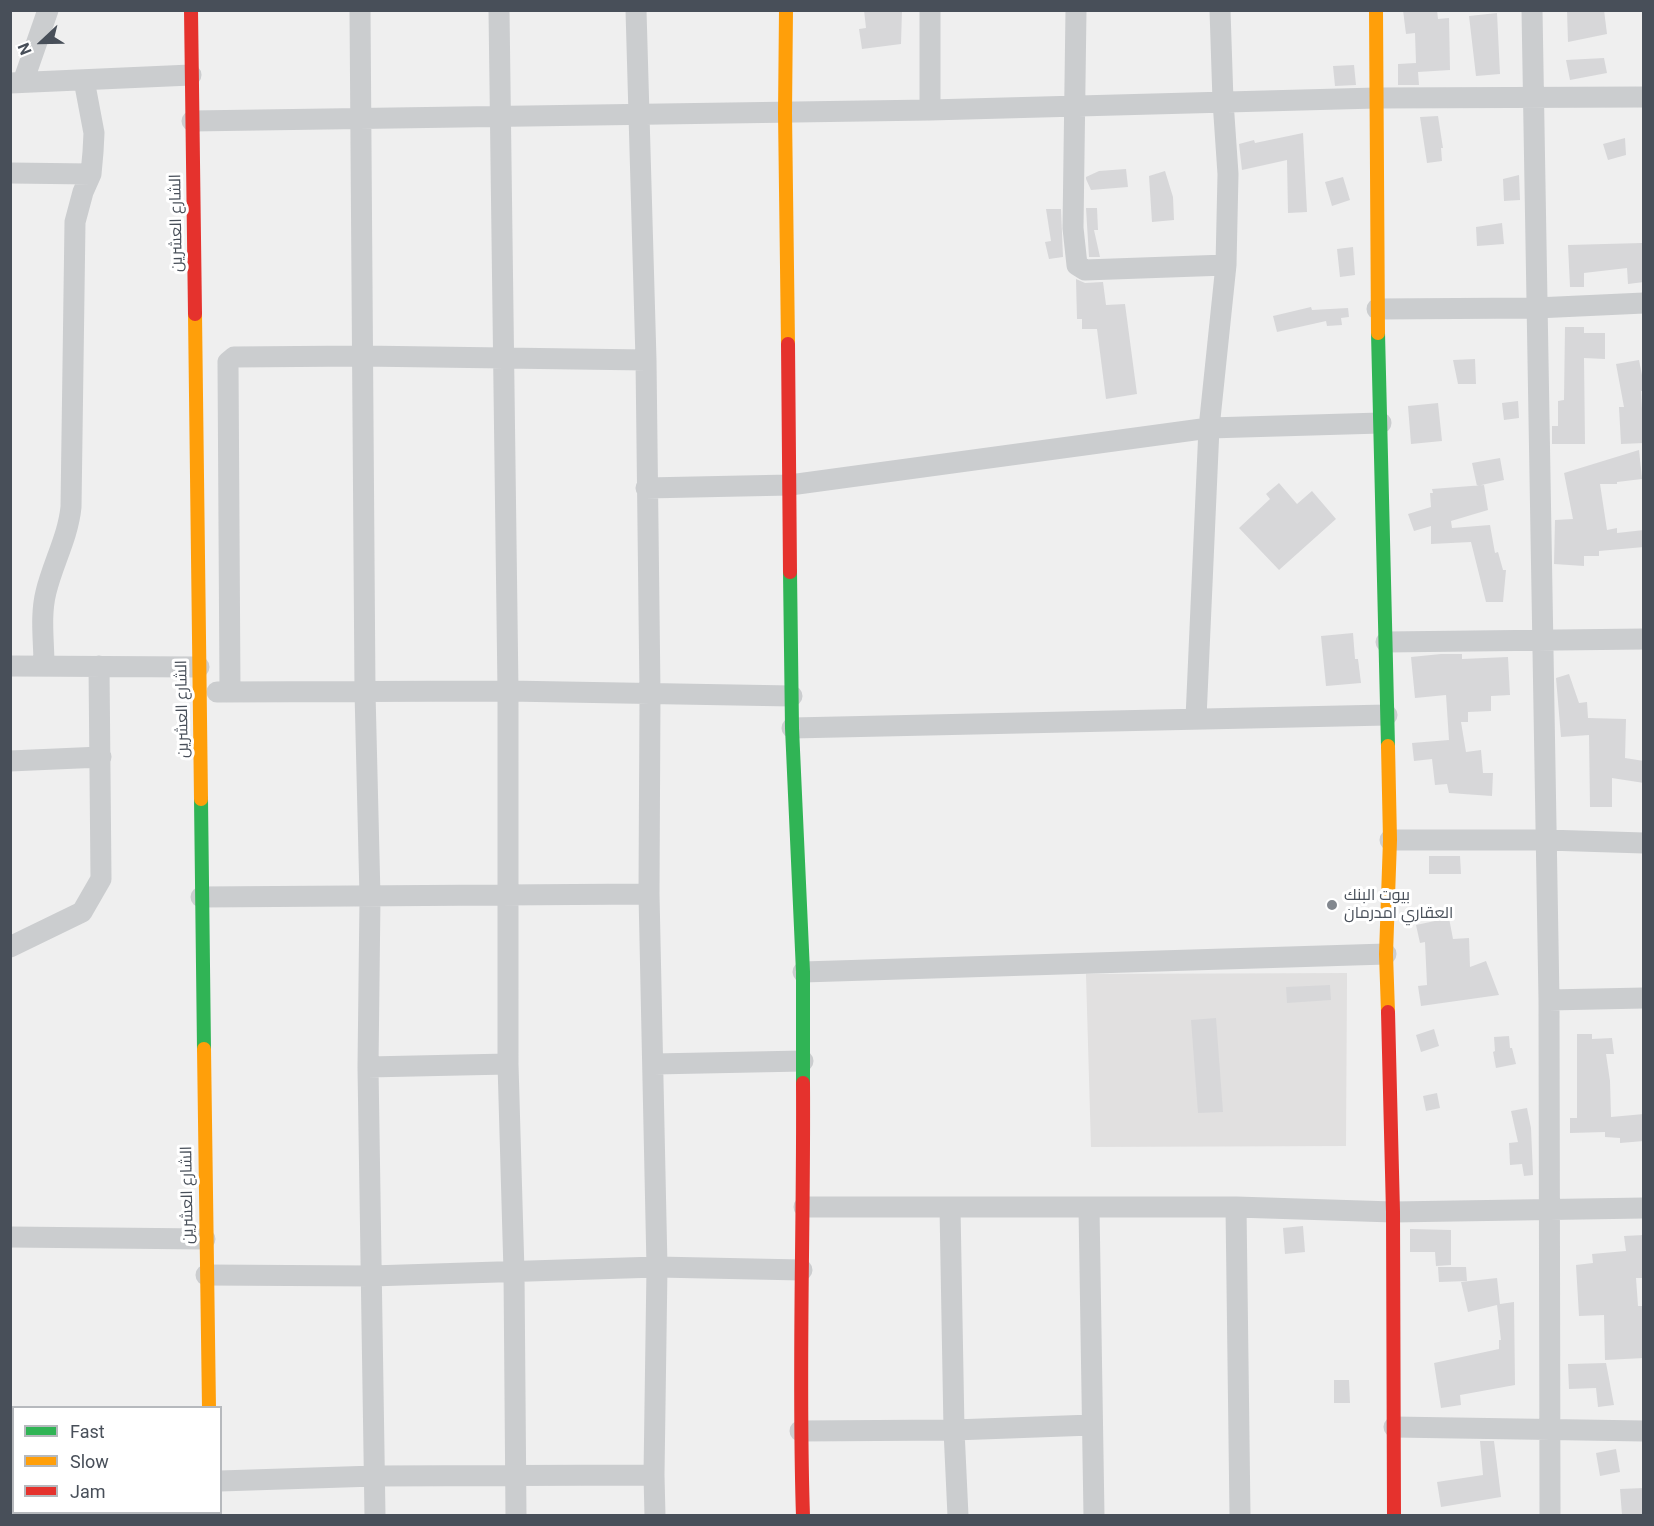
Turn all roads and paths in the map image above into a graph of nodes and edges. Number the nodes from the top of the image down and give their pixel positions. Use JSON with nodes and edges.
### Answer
{"nodes":[{"id":1,"x":48,"y":10,"type":"edge"},
{"id":2,"x":191,"y":10,"type":"edge"},
{"id":3,"x":360,"y":10,"type":"edge"},
{"id":4,"x":500,"y":10,"type":"edge"},
{"id":5,"x":636,"y":10,"type":"edge"},
{"id":6,"x":786,"y":10,"type":"edge"},
{"id":7,"x":930,"y":10,"type":"edge"},
{"id":8,"x":1076,"y":10,"type":"edge"},
{"id":9,"x":1220,"y":10,"type":"edge"},
{"id":10,"x":1376,"y":10,"type":"edge"},
{"id":11,"x":1532,"y":10,"type":"edge"},
{"id":12,"x":191,"y":75,"type":"junction"},
{"id":13,"x":84,"y":80,"type":"junction"},
{"id":14,"x":16,"y":83,"type":"edge"},
{"id":15,"x":1644,"y":97,"type":"edge"},
{"id":16,"x":1376,"y":98,"type":"junction"},
{"id":17,"x":1534,"y":98,"type":"junction"},
{"id":18,"x":1223,"y":101,"type":"junction"},
{"id":19,"x":1075,"y":106,"type":"junction"},
{"id":20,"x":930,"y":110,"type":"junction"},
{"id":21,"x":785,"y":113,"type":"junction"},
{"id":22,"x":638,"y":115,"type":"junction"},
{"id":23,"x":501,"y":117,"type":"junction"},
{"id":24,"x":361,"y":120,"type":"junction"},
{"id":25,"x":192,"y":121,"type":"junction"},
{"id":26,"x":10,"y":173,"type":"edge"},
{"id":27,"x":91,"y":174,"type":"junction"},
{"id":28,"x":1226,"y":265,"type":"junction"},
{"id":29,"x":1644,"y":303,"type":"edge"},
{"id":30,"x":1536,"y":308,"type":"junction"},
{"id":31,"x":1377,"y":309,"type":"junction"},
{"id":32,"x":362,"y":356,"type":"junction"},
{"id":33,"x":505,"y":358,"type":"junction"},
{"id":34,"x":646,"y":360,"type":"junction"},
{"id":35,"x":1381,"y":423,"type":"junction"},
{"id":36,"x":1209,"y":428,"type":"junction"},
{"id":37,"x":790,"y":485,"type":"junction"},
{"id":38,"x":646,"y":488,"type":"junction"},
{"id":39,"x":1644,"y":639,"type":"edge"},
{"id":40,"x":1544,"y":640,"type":"junction"},
{"id":41,"x":1386,"y":642,"type":"junction"},
{"id":42,"x":10,"y":666,"type":"edge"},
{"id":43,"x":44,"y":666,"type":"junction"},
{"id":44,"x":99,"y":666,"type":"junction"},
{"id":45,"x":199,"y":667,"type":"junction"},
{"id":46,"x":508,"y":691,"type":"junction"},
{"id":47,"x":200,"y":692,"type":"junction"},
{"id":48,"x":230,"y":692,"type":"junction"},
{"id":49,"x":365,"y":692,"type":"junction"},
{"id":50,"x":650,"y":693,"type":"junction"},
{"id":51,"x":792,"y":696,"type":"junction"},
{"id":52,"x":1387,"y":715,"type":"junction"},
{"id":53,"x":1196,"y":718,"type":"junction"},
{"id":54,"x":792,"y":728,"type":"junction"},
{"id":55,"x":101,"y":757,"type":"junction"},
{"id":56,"x":10,"y":761,"type":"edge"},
{"id":57,"x":1390,"y":840,"type":"junction"},
{"id":58,"x":1546,"y":840,"type":"junction"},
{"id":59,"x":1644,"y":843,"type":"edge"},
{"id":60,"x":650,"y":894,"type":"junction"},
{"id":61,"x":509,"y":896,"type":"junction"},
{"id":62,"x":201,"y":897,"type":"junction"},
{"id":63,"x":370,"y":897,"type":"junction"},
{"id":64,"x":10,"y":947,"type":"edge"},
{"id":65,"x":1386,"y":954,"type":"junction"},
{"id":66,"x":803,"y":972,"type":"junction"},
{"id":67,"x":1644,"y":998,"type":"edge"},
{"id":68,"x":1549,"y":1000,"type":"junction"},
{"id":69,"x":803,"y":1061,"type":"junction"},
{"id":70,"x":508,"y":1064,"type":"junction"},
{"id":71,"x":654,"y":1064,"type":"junction"},
{"id":72,"x":368,"y":1067,"type":"junction"},
{"id":73,"x":804,"y":1206,"type":"junction"},
{"id":74,"x":950,"y":1207,"type":"junction"},
{"id":75,"x":1089,"y":1208,"type":"junction"},
{"id":76,"x":1236,"y":1208,"type":"junction"},
{"id":77,"x":1549,"y":1208,"type":"junction"},
{"id":78,"x":1644,"y":1208,"type":"edge"},
{"id":79,"x":1393,"y":1212,"type":"junction"},
{"id":80,"x":10,"y":1237,"type":"edge"},
{"id":81,"x":206,"y":1239,"type":"junction"},
{"id":82,"x":657,"y":1267,"type":"junction"},
{"id":83,"x":802,"y":1270,"type":"junction"},
{"id":84,"x":514,"y":1272,"type":"junction"},
{"id":85,"x":206,"y":1275,"type":"junction"},
{"id":86,"x":371,"y":1276,"type":"junction"},
{"id":87,"x":209,"y":1406,"type":"edge"},
{"id":88,"x":1092,"y":1425,"type":"junction"},
{"id":89,"x":1394,"y":1427,"type":"junction"},
{"id":90,"x":954,"y":1430,"type":"junction"},
{"id":91,"x":800,"y":1431,"type":"junction"},
{"id":92,"x":1549,"y":1431,"type":"junction"},
{"id":93,"x":1644,"y":1431,"type":"edge"},
{"id":94,"x":654,"y":1475,"type":"junction"},
{"id":95,"x":375,"y":1476,"type":"junction"},
{"id":96,"x":516,"y":1476,"type":"junction"},
{"id":97,"x":222,"y":1481,"type":"edge"},
{"id":98,"x":375,"y":1515,"type":"edge"},
{"id":99,"x":516,"y":1515,"type":"edge"},
{"id":100,"x":655,"y":1515,"type":"edge"},
{"id":101,"x":803,"y":1515,"type":"edge"},
{"id":102,"x":958,"y":1515,"type":"edge"},
{"id":103,"x":1094,"y":1515,"type":"edge"},
{"id":104,"x":1240,"y":1515,"type":"edge"},
{"id":105,"x":1394,"y":1515,"type":"edge"},
{"id":106,"x":1550,"y":1515,"type":"edge"}],
"edges":[{"from":1,"to":14,"type":"street"},
{"from":2,"to":12,"type":"street","name":"الشارع العشرين"},
{"from":3,"to":24,"type":"street"},
{"from":4,"to":23,"type":"street"},
{"from":5,"to":22,"type":"street"},
{"from":6,"to":21,"type":"street"},
{"from":7,"to":20,"type":"street"},
{"from":8,"to":19,"type":"street"},
{"from":9,"to":18,"type":"street"},
{"from":10,"to":16,"type":"street"},
{"from":11,"to":17,"type":"street"},
{"from":12,"to":13,"type":"street"},
{"from":12,"to":25,"type":"street","name":"الشارع العشرين"},
{"from":13,"to":14,"type":"street"},
{"from":13,"to":27,"type":"street"},
{"from":15,"to":17,"type":"street"},
{"from":16,"to":17,"type":"street"},
{"from":16,"to":18,"type":"street"},
{"from":16,"to":31,"type":"street"},
{"from":17,"to":30,"type":"street"},
{"from":18,"to":19,"type":"street"},
{"from":18,"to":28,"type":"street"},
{"from":19,"to":20,"type":"street"},
{"from":19,"to":28,"type":"street"},
{"from":20,"to":21,"type":"street"},
{"from":21,"to":22,"type":"street"},
{"from":21,"to":37,"type":"street"},
{"from":22,"to":23,"type":"street"},
{"from":22,"to":34,"type":"street"},
{"from":23,"to":24,"type":"street"},
{"from":23,"to":33,"type":"street"},
{"from":24,"to":25,"type":"street"},
{"from":24,"to":32,"type":"street"},
{"from":25,"to":45,"type":"street","name":"الشارع العشرين"},
{"from":26,"to":27,"type":"street"},
{"from":27,"to":43,"type":"street"},
{"from":28,"to":36,"type":"street"},
{"from":29,"to":30,"type":"street"},
{"from":30,"to":31,"type":"street"},
{"from":30,"to":40,"type":"street"},
{"from":31,"to":35,"type":"street"},
{"from":32,"to":33,"type":"street"},
{"from":32,"to":48,"type":"street"},
{"from":32,"to":49,"type":"street"},
{"from":33,"to":34,"type":"street"},
{"from":33,"to":46,"type":"street"},
{"from":34,"to":38,"type":"street"},
{"from":35,"to":36,"type":"street"},
{"from":35,"to":41,"type":"street"},
{"from":36,"to":37,"type":"street"},
{"from":36,"to":53,"type":"street"},
{"from":37,"to":38,"type":"street"},
{"from":37,"to":51,"type":"street"},
{"from":38,"to":50,"type":"street"},
{"from":39,"to":40,"type":"street"},
{"from":40,"to":41,"type":"street"},
{"from":40,"to":58,"type":"street"},
{"from":41,"to":52,"type":"street"},
{"from":42,"to":43,"type":"street"},
{"from":43,"to":44,"type":"street"},
{"from":44,"to":45,"type":"street"},
{"from":44,"to":55,"type":"street"},
{"from":45,"to":47,"type":"street","name":"الشارع العشرين"},
{"from":46,"to":49,"type":"street"},
{"from":46,"to":50,"type":"street"},
{"from":46,"to":61,"type":"street"},
{"from":47,"to":48,"type":"street"},
{"from":47,"to":62,"type":"street","name":"الشارع العشرين"},
{"from":48,"to":49,"type":"street"},
{"from":49,"to":63,"type":"street"},
{"from":50,"to":51,"type":"street"},
{"from":50,"to":60,"type":"street"},
{"from":51,"to":54,"type":"street"},
{"from":52,"to":53,"type":"street"},
{"from":52,"to":57,"type":"street"},
{"from":53,"to":54,"type":"street"},
{"from":54,"to":66,"type":"street"},
{"from":55,"to":56,"type":"street"},
{"from":55,"to":64,"type":"street"},
{"from":57,"to":58,"type":"street"},
{"from":57,"to":65,"type":"street"},
{"from":58,"to":59,"type":"street"},
{"from":58,"to":68,"type":"street"},
{"from":60,"to":61,"type":"street"},
{"from":60,"to":71,"type":"street"},
{"from":61,"to":63,"type":"street"},
{"from":61,"to":70,"type":"street"},
{"from":62,"to":63,"type":"street"},
{"from":62,"to":81,"type":"street","name":"الشارع العشرين"},
{"from":63,"to":72,"type":"street"},
{"from":65,"to":66,"type":"street"},
{"from":65,"to":79,"type":"street"},
{"from":66,"to":69,"type":"street"},
{"from":67,"to":68,"type":"street"},
{"from":68,"to":77,"type":"street"},
{"from":69,"to":71,"type":"street"},
{"from":69,"to":73,"type":"street"},
{"from":70,"to":72,"type":"street"},
{"from":70,"to":84,"type":"street"},
{"from":71,"to":82,"type":"street"},
{"from":72,"to":86,"type":"street"},
{"from":73,"to":74,"type":"street"},
{"from":73,"to":83,"type":"street"},
{"from":74,"to":75,"type":"street"},
{"from":74,"to":90,"type":"street"},
{"from":75,"to":76,"type":"street"},
{"from":75,"to":88,"type":"street"},
{"from":76,"to":79,"type":"street"},
{"from":76,"to":104,"type":"street"},
{"from":77,"to":78,"type":"street"},
{"from":77,"to":79,"type":"street"},
{"from":77,"to":92,"type":"street"},
{"from":79,"to":89,"type":"street"},
{"from":80,"to":81,"type":"street"},
{"from":81,"to":85,"type":"street","name":"الشارع العشرين"},
{"from":82,"to":83,"type":"street"},
{"from":82,"to":84,"type":"street"},
{"from":82,"to":94,"type":"street"},
{"from":83,"to":91,"type":"street"},
{"from":84,"to":86,"type":"street"},
{"from":84,"to":96,"type":"street"},
{"from":85,"to":86,"type":"street"},
{"from":85,"to":87,"type":"street","name":"الشارع العشرين"},
{"from":86,"to":95,"type":"street"},
{"from":88,"to":90,"type":"street"},
{"from":88,"to":103,"type":"street"},
{"from":89,"to":92,"type":"street"},
{"from":89,"to":105,"type":"street"},
{"from":90,"to":91,"type":"street"},
{"from":90,"to":102,"type":"street"},
{"from":91,"to":101,"type":"street"},
{"from":92,"to":93,"type":"street"},
{"from":92,"to":106,"type":"street"},
{"from":94,"to":96,"type":"street"},
{"from":94,"to":100,"type":"street"},
{"from":95,"to":96,"type":"street"},
{"from":95,"to":97,"type":"street"},
{"from":95,"to":98,"type":"street"},
{"from":96,"to":99,"type":"street"}]}
